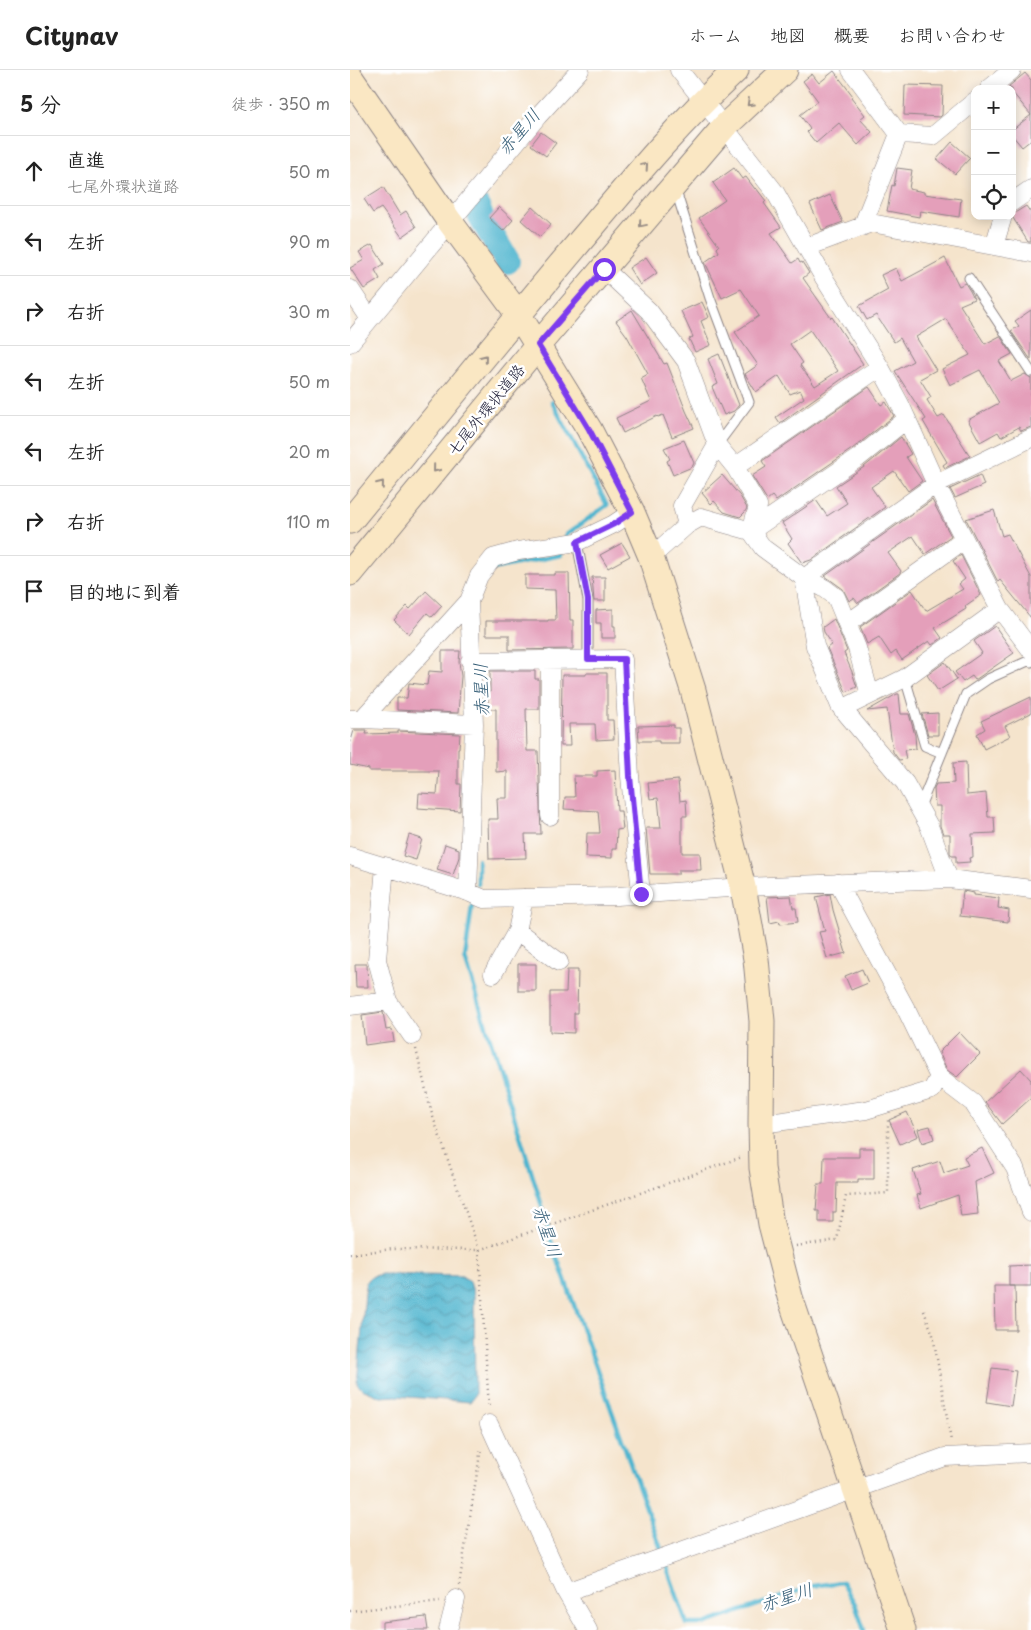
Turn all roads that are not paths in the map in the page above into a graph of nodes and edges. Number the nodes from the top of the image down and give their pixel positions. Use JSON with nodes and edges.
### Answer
{"nodes":[{"id":1,"x":580,"y":70,"type":"edge"},
{"id":2,"x":679,"y":70,"type":"edge"},
{"id":3,"x":736,"y":70,"type":"edge"},
{"id":4,"x":786,"y":70,"type":"edge"},
{"id":5,"x":851,"y":70,"type":"edge"},
{"id":6,"x":1012,"y":70,"type":"edge"},
{"id":7,"x":350,"y":77,"type":"edge"},
{"id":8,"x":994,"y":85,"type":"edge"},
{"id":9,"x":702,"y":101,"type":"junction"},
{"id":10,"x":971,"y":104,"type":"edge"},
{"id":11,"x":724,"y":127,"type":"junction"},
{"id":12,"x":899,"y":134,"type":"junction"},
{"id":13,"x":675,"y":186,"type":"junction"},
{"id":14,"x":1031,"y":189,"type":"edge"},
{"id":15,"x":1016,"y":199,"type":"edge"},
{"id":16,"x":1002,"y":220,"type":"edge"},
{"id":17,"x":450,"y":222,"type":"junction"},
{"id":18,"x":862,"y":227,"type":"junction"},
{"id":19,"x":994,"y":246,"type":"junction"},
{"id":20,"x":806,"y":247,"type":"junction"},
{"id":21,"x":1031,"y":253,"type":"edge"},
{"id":22,"x":604,"y":269,"type":"junction"},
{"id":23,"x":969,"y":278,"type":"dead end"},
{"id":24,"x":350,"y":290,"type":"edge"},
{"id":25,"x":518,"y":314,"type":"junction"},
{"id":26,"x":370,"y":318,"type":"junction"},
{"id":27,"x":350,"y":342,"type":"edge"},
{"id":28,"x":538,"y":345,"type":"junction"},
{"id":29,"x":880,"y":367,"type":"junction"},
{"id":30,"x":1031,"y":372,"type":"edge"},
{"id":31,"x":907,"y":419,"type":"junction"},
{"id":32,"x":1031,"y":438,"type":"edge"},
{"id":33,"x":716,"y":445,"type":"junction"},
{"id":34,"x":735,"y":467,"type":"junction"},
{"id":35,"x":936,"y":484,"type":"junction"},
{"id":36,"x":632,"y":512,"type":"junction"},
{"id":37,"x":350,"y":521,"type":"edge"},
{"id":38,"x":687,"y":525,"type":"junction"},
{"id":39,"x":750,"y":531,"type":"junction"},
{"id":40,"x":964,"y":540,"type":"junction"},
{"id":41,"x":577,"y":542,"type":"junction"},
{"id":42,"x":651,"y":557,"type":"junction"},
{"id":43,"x":350,"y":573,"type":"edge"},
{"id":44,"x":804,"y":578,"type":"junction"},
{"id":45,"x":469,"y":601,"type":"junction"},
{"id":46,"x":1000,"y":609,"type":"junction"},
{"id":47,"x":848,"y":623,"type":"junction"},
{"id":48,"x":1031,"y":650,"type":"edge"},
{"id":49,"x":550,"y":659,"type":"junction"},
{"id":50,"x":588,"y":659,"type":"junction"},
{"id":51,"x":470,"y":661,"type":"junction"},
{"id":52,"x":1031,"y":662,"type":"edge"},
{"id":53,"x":906,"y":678,"type":"junction"},
{"id":54,"x":870,"y":695,"type":"junction"},
{"id":55,"x":842,"y":709,"type":"junction"},
{"id":56,"x":356,"y":719,"type":"edge"},
{"id":57,"x":474,"y":724,"type":"junction"},
{"id":58,"x":942,"y":753,"type":"junction"},
{"id":59,"x":919,"y":809,"type":"junction"},
{"id":60,"x":550,"y":816,"type":"dead end"},
{"id":61,"x":350,"y":856,"type":"edge"},
{"id":62,"x":385,"y":866,"type":"junction"},
{"id":63,"x":949,"y":880,"type":"junction"},
{"id":64,"x":838,"y":883,"type":"junction"},
{"id":65,"x":743,"y":887,"type":"junction"},
{"id":66,"x":1031,"y":889,"type":"edge"},
{"id":67,"x":468,"y":892,"type":"junction"},
{"id":68,"x":641,"y":894,"type":"junction"},
{"id":69,"x":524,"y":898,"type":"junction"},
{"id":70,"x":517,"y":931,"type":"junction"},
{"id":71,"x":559,"y":962,"type":"dead end"},
{"id":72,"x":493,"y":974,"type":"dead end"},
{"id":73,"x":388,"y":1001,"type":"junction"},
{"id":74,"x":350,"y":1006,"type":"edge"},
{"id":75,"x":412,"y":1036,"type":"road end"},
{"id":76,"x":939,"y":1077,"type":"junction"},
{"id":77,"x":761,"y":1124,"type":"junction"},
{"id":78,"x":1031,"y":1212,"type":"edge"},
{"id":79,"x":489,"y":1424,"type":"road end"},
{"id":80,"x":1031,"y":1453,"type":"edge"},
{"id":81,"x":854,"y":1490,"type":"junction"},
{"id":82,"x":566,"y":1592,"type":"junction"},
{"id":83,"x":456,"y":1599,"type":"road end"},
{"id":84,"x":448,"y":1630,"type":"edge"},
{"id":85,"x":588,"y":1630,"type":"edge"},
{"id":86,"x":903,"y":1630,"type":"edge"}],
"edges":[{"from":1,"to":17,"type":"street"},
{"from":2,"to":9,"type":"street"},
{"from":3,"to":9,"type":"street","name":"七尾外環状道路"},
{"from":4,"to":11,"type":"street","name":"七尾外環状道路","one_way":true},
{"from":5,"to":12,"type":"street"},
{"from":6,"to":8,"type":"street"},
{"from":7,"to":17,"type":"street"},
{"from":9,"to":11,"type":"street"},
{"from":25,"to":9,"type":"street","name":"七尾外環状道路","one_way":true},
{"from":10,"to":12,"type":"street"},
{"from":11,"to":13,"type":"street","name":"七尾外環状道路"},
{"from":11,"to":20,"type":"street"},
{"from":12,"to":18,"type":"street"},
{"from":13,"to":22,"type":"street","name":"七尾外環状道路","one_way":true},
{"from":13,"to":33,"type":"lane"},
{"from":14,"to":15,"type":"street"},
{"from":16,"to":19,"type":"street"},
{"from":17,"to":25,"type":"street"},
{"from":17,"to":26,"type":"street"},
{"from":18,"to":19,"type":"street"},
{"from":18,"to":20,"type":"street"},
{"from":19,"to":21,"type":"street"},
{"from":20,"to":29,"type":"street"},
{"from":22,"to":28,"type":"street","name":"七尾外環状道路"},
{"from":22,"to":33,"type":"street"},
{"from":23,"to":30,"type":"lane"},
{"from":24,"to":26,"type":"street"},
{"from":25,"to":28,"type":"street"},
{"from":37,"to":25,"type":"street","name":"七尾外環状道路","one_way":true},
{"from":26,"to":27,"type":"street"},
{"from":28,"to":36,"type":"street"},
{"from":28,"to":43,"type":"street","name":"七尾外環状道路","one_way":true},
{"from":29,"to":31,"type":"street"},
{"from":29,"to":34,"type":"street"},
{"from":31,"to":35,"type":"street"},
{"from":31,"to":39,"type":"street"},
{"from":32,"to":35,"type":"street"},
{"from":33,"to":34,"type":"street"},
{"from":33,"to":38,"type":"street"},
{"from":34,"to":39,"type":"street"},
{"from":35,"to":40,"type":"street"},
{"from":35,"to":44,"type":"street"},
{"from":36,"to":41,"type":"street"},
{"from":36,"to":42,"type":"street"},
{"from":38,"to":39,"type":"street"},
{"from":38,"to":42,"type":"street"},
{"from":39,"to":44,"type":"street"},
{"from":40,"to":46,"type":"street"},
{"from":40,"to":47,"type":"street"},
{"from":41,"to":45,"type":"street"},
{"from":41,"to":50,"type":"lane"},
{"from":42,"to":65,"type":"street"},
{"from":44,"to":47,"type":"street"},
{"from":44,"to":55,"type":"street"},
{"from":45,"to":51,"type":"street"},
{"from":45,"to":56,"type":"street"},
{"from":46,"to":48,"type":"street"},
{"from":46,"to":53,"type":"street"},
{"from":47,"to":54,"type":"street"},
{"from":49,"to":50,"type":"street"},
{"from":49,"to":51,"type":"street"},
{"from":49,"to":60,"type":"street"},
{"from":50,"to":68,"type":"street"},
{"from":51,"to":57,"type":"street"},
{"from":52,"to":58,"type":"lane"},
{"from":53,"to":54,"type":"street"},
{"from":53,"to":58,"type":"lane"},
{"from":54,"to":55,"type":"street"},
{"from":55,"to":59,"type":"street"},
{"from":56,"to":57,"type":"street"},
{"from":57,"to":67,"type":"street"},
{"from":58,"to":59,"type":"lane"},
{"from":59,"to":63,"type":"street"},
{"from":61,"to":62,"type":"street"},
{"from":62,"to":67,"type":"street"},
{"from":62,"to":73,"type":"street"},
{"from":63,"to":64,"type":"street"},
{"from":63,"to":66,"type":"street"},
{"from":64,"to":65,"type":"street"},
{"from":64,"to":76,"type":"street"},
{"from":65,"to":68,"type":"street"},
{"from":65,"to":77,"type":"street"},
{"from":67,"to":69,"type":"street"},
{"from":68,"to":69,"type":"street"},
{"from":69,"to":70,"type":"street"},
{"from":70,"to":71,"type":"street"},
{"from":70,"to":72,"type":"street"},
{"from":73,"to":74,"type":"street"},
{"from":73,"to":75,"type":"street"},
{"from":76,"to":77,"type":"street"},
{"from":76,"to":78,"type":"street"},
{"from":77,"to":81,"type":"street"},
{"from":79,"to":82,"type":"street"},
{"from":80,"to":81,"type":"street"},
{"from":81,"to":82,"type":"street"},
{"from":81,"to":86,"type":"street"},
{"from":82,"to":85,"type":"street"},
{"from":83,"to":84,"type":"street"}]}
